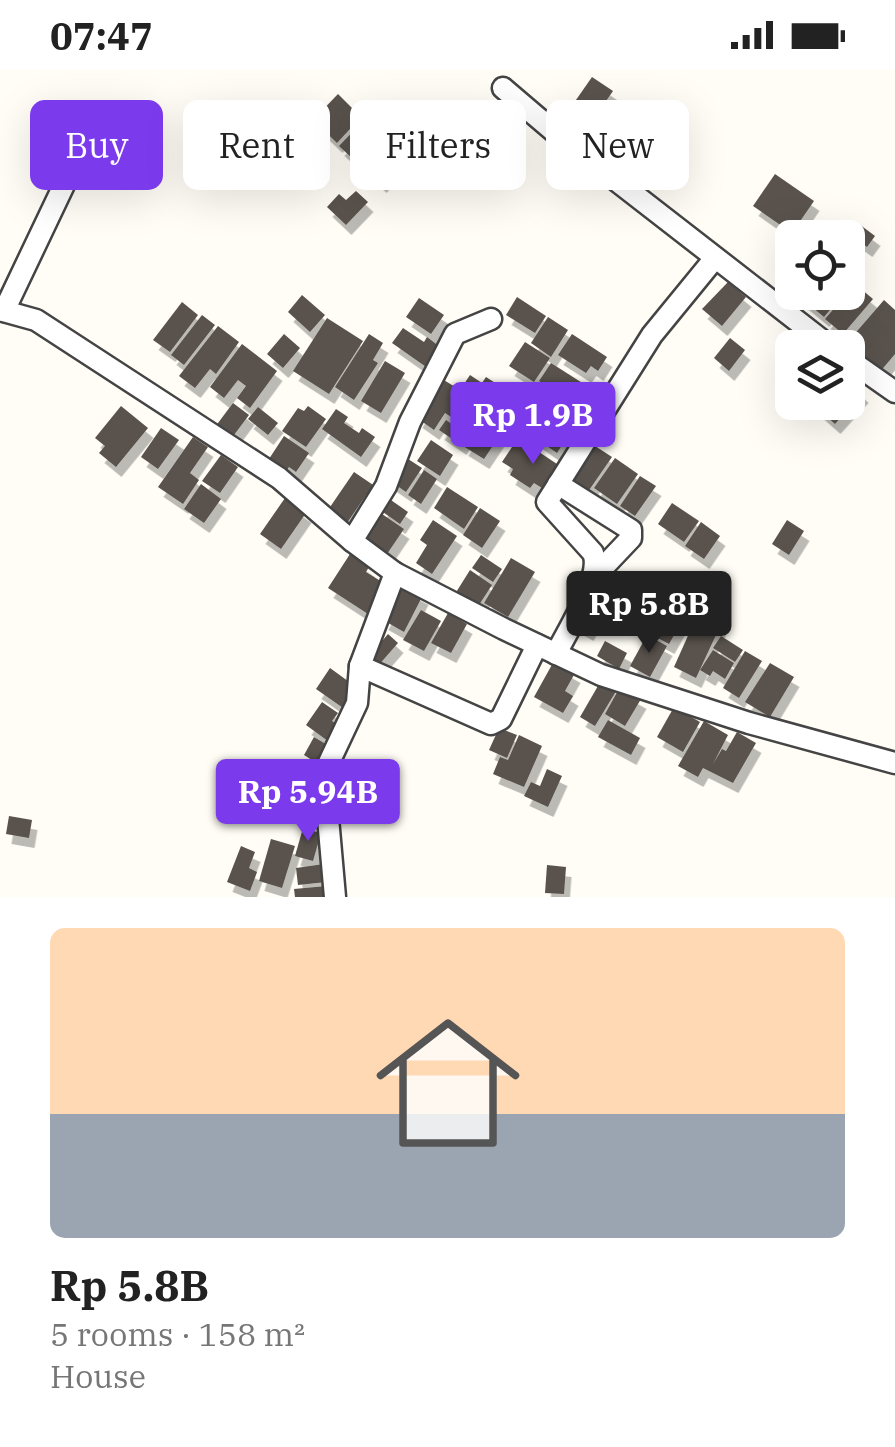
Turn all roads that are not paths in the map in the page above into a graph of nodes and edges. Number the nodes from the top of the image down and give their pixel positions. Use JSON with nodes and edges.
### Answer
{"nodes":[{"id":1,"x":503,"y":88,"type":"dead end"},
{"id":2,"x":61,"y":190,"type":"edge"},
{"id":3,"x":715,"y":258,"type":"junction"},
{"id":4,"x":2,"y":310,"type":"edge"},
{"id":5,"x":491,"y":319,"type":"dead end"},
{"id":6,"x":810,"y":330,"type":"edge"},
{"id":7,"x":865,"y":371,"type":"edge"},
{"id":8,"x":895,"y":392,"type":"edge"},
{"id":9,"x":558,"y":484,"type":"junction"},
{"id":10,"x":352,"y":541,"type":"junction"},
{"id":11,"x":395,"y":573,"type":"junction"},
{"id":12,"x":593,"y":578,"type":"junction"},
{"id":13,"x":546,"y":649,"type":"junction"},
{"id":14,"x":360,"y":666,"type":"junction"},
{"id":15,"x":895,"y":763,"type":"edge"},
{"id":16,"x":335,"y":897,"type":"edge"}],
"edges":[{"from":1,"to":3,"type":"street"},
{"from":2,"to":4,"type":"street"},
{"from":3,"to":6,"type":"street"},
{"from":3,"to":9,"type":"street"},
{"from":4,"to":10,"type":"street"},
{"from":5,"to":10,"type":"street"},
{"from":7,"to":8,"type":"street"},
{"from":9,"to":12,"type":"street"},
{"from":9,"to":12,"type":"street"},
{"from":10,"to":11,"type":"street"},
{"from":11,"to":13,"type":"street"},
{"from":11,"to":14,"type":"street"},
{"from":12,"to":13,"type":"street"},
{"from":13,"to":14,"type":"street"},
{"from":13,"to":15,"type":"street"},
{"from":14,"to":16,"type":"street"}]}
